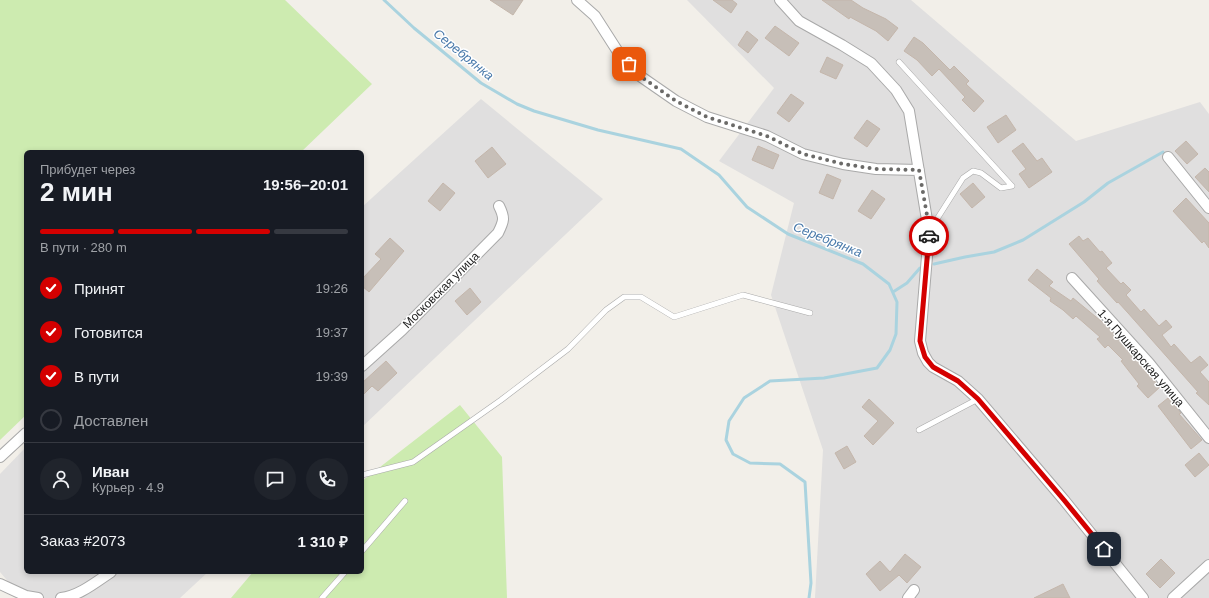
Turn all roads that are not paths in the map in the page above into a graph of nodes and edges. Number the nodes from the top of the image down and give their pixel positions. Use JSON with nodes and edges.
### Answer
{"nodes":[{"id":1,"x":577,"y":0,"type":"edge"},
{"id":2,"x":780,"y":0,"type":"edge"},
{"id":3,"x":899,"y":62,"type":"dead end"},
{"id":4,"x":1168,"y":157,"type":"dead end"},
{"id":5,"x":919,"y":170,"type":"junction"},
{"id":6,"x":499,"y":206,"type":"dead end"},
{"id":7,"x":1209,"y":208,"type":"edge"},
{"id":8,"x":930,"y":232,"type":"junction"},
{"id":9,"x":1072,"y":278,"type":"dead end"},
{"id":10,"x":810,"y":313,"type":"dead end"},
{"id":11,"x":364,"y":364,"type":"edge"},
{"id":12,"x":978,"y":399,"type":"junction"},
{"id":13,"x":919,"y":430,"type":"dead end"},
{"id":14,"x":24,"y":435,"type":"edge"},
{"id":15,"x":1209,"y":438,"type":"edge"},
{"id":16,"x":0,"y":457,"type":"edge"},
{"id":17,"x":364,"y":474,"type":"edge"},
{"id":18,"x":405,"y":501,"type":"dead end"},
{"id":19,"x":364,"y":549,"type":"edge"},
{"id":20,"x":1209,"y":564,"type":"edge"},
{"id":21,"x":108,"y":574,"type":"edge"},
{"id":22,"x":343,"y":574,"type":"edge"},
{"id":23,"x":0,"y":584,"type":"edge"},
{"id":24,"x":914,"y":590,"type":"dead end"},
{"id":25,"x":38,"y":598,"type":"edge"},
{"id":26,"x":61,"y":598,"type":"edge"},
{"id":27,"x":322,"y":598,"type":"edge"},
{"id":28,"x":908,"y":598,"type":"edge"},
{"id":29,"x":1143,"y":598,"type":"edge"},
{"id":30,"x":1173,"y":598,"type":"edge"}],
"edges":[{"from":1,"to":5,"type":"street"},
{"from":2,"to":5,"type":"street"},
{"from":3,"to":8,"type":"lane"},
{"from":4,"to":7,"type":"street"},
{"from":5,"to":8,"type":"street"},
{"from":6,"to":11,"type":"street","name":"Московская улица"},
{"from":8,"to":12,"type":"street"},
{"from":9,"to":15,"type":"street","name":"1-я Пушкарская улица"},
{"from":10,"to":17,"type":"lane"},
{"from":12,"to":13,"type":"lane"},
{"from":12,"to":29,"type":"street"},
{"from":14,"to":16,"type":"street"},
{"from":18,"to":19,"type":"lane"},
{"from":20,"to":30,"type":"street"},
{"from":21,"to":26,"type":"street"},
{"from":22,"to":27,"type":"lane"},
{"from":23,"to":25,"type":"street"},
{"from":24,"to":28,"type":"street"}]}
